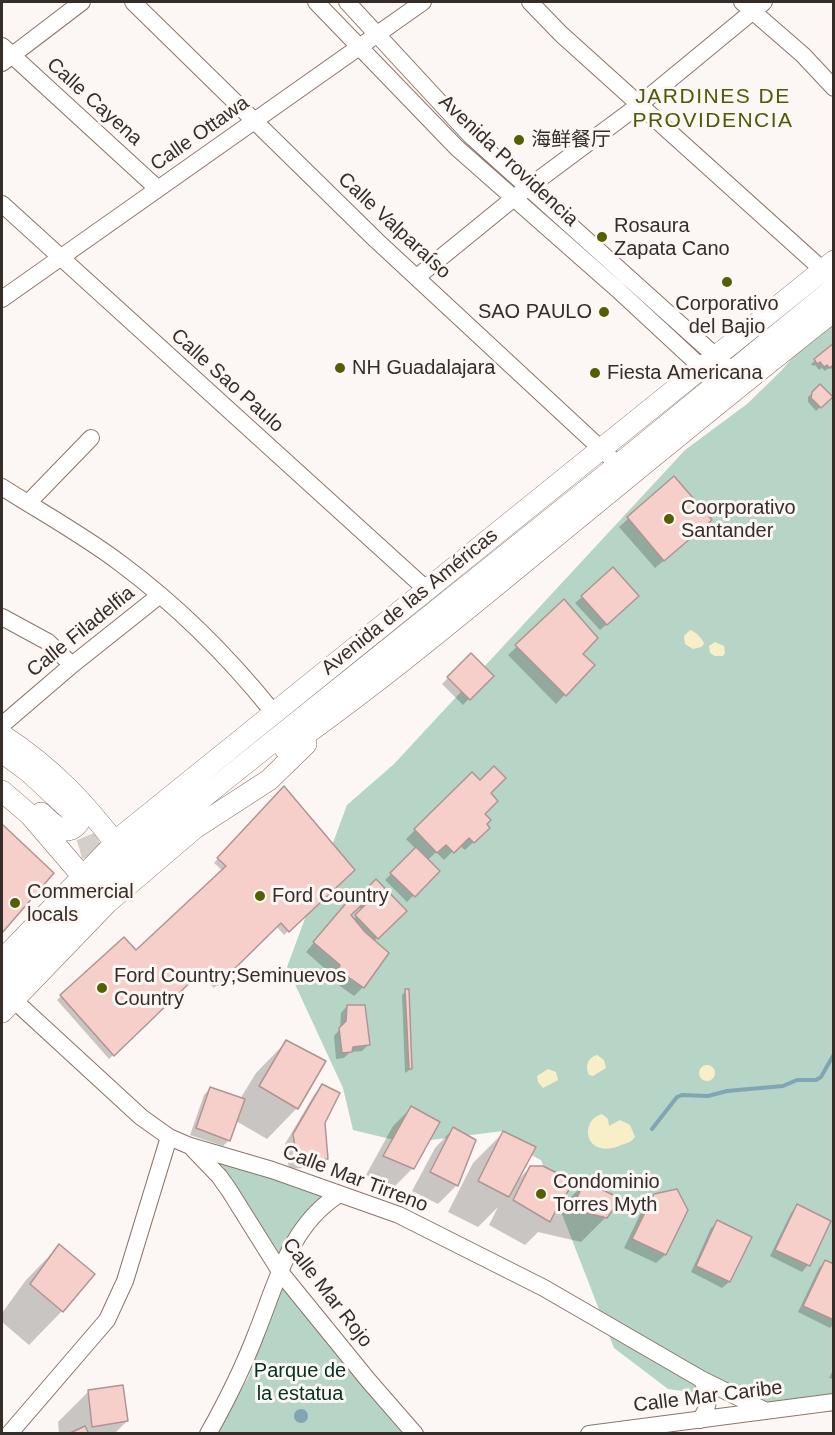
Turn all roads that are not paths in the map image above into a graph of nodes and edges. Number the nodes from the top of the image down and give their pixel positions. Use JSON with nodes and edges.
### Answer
{"nodes":[{"id":1,"x":82,"y":2,"type":"edge"},
{"id":2,"x":133,"y":2,"type":"edge"},
{"id":3,"x":316,"y":2,"type":"edge"},
{"id":4,"x":347,"y":2,"type":"edge"},
{"id":5,"x":423,"y":2,"type":"edge"},
{"id":6,"x":530,"y":2,"type":"edge"},
{"id":7,"x":753,"y":4,"type":"edge"},
{"id":8,"x":377,"y":34,"type":"junction"},
{"id":9,"x":360,"y":46,"type":"junction"},
{"id":10,"x":5,"y":55,"type":"edge"},
{"id":11,"x":834,"y":88,"type":"edge"},
{"id":12,"x":639,"y":105,"type":"junction"},
{"id":13,"x":255,"y":120,"type":"junction"},
{"id":14,"x":529,"y":186,"type":"junction"},
{"id":15,"x":158,"y":189,"type":"junction"},
{"id":16,"x":514,"y":198,"type":"junction"},
{"id":17,"x":2,"y":204,"type":"edge"},
{"id":18,"x":60,"y":258,"type":"junction"},
{"id":19,"x":830,"y":270,"type":"edge"},
{"id":20,"x":417,"y":278,"type":"junction"},
{"id":21,"x":834,"y":288,"type":"edge"},
{"id":22,"x":2,"y":299,"type":"edge"},
{"id":23,"x":834,"y":311,"type":"edge"},
{"id":24,"x":709,"y":361,"type":"junction"},
{"id":25,"x":731,"y":382,"type":"junction"},
{"id":26,"x":91,"y":438,"type":"dead end"},
{"id":27,"x":601,"y":448,"type":"junction"},
{"id":28,"x":624,"y":471,"type":"junction"},
{"id":29,"x":2,"y":487,"type":"edge"},
{"id":30,"x":28,"y":503,"type":"junction"},
{"id":31,"x":426,"y":589,"type":"junction"},
{"id":32,"x":160,"y":595,"type":"junction"},
{"id":33,"x":2,"y":617,"type":"edge"},
{"id":34,"x":72,"y":665,"type":"junction"},
{"id":35,"x":273,"y":712,"type":"junction"},
{"id":36,"x":2,"y":725,"type":"edge"},
{"id":37,"x":2,"y":735,"type":"edge"},
{"id":38,"x":2,"y":752,"type":"edge"},
{"id":39,"x":2,"y":789,"type":"edge"},
{"id":40,"x":72,"y":802,"type":"junction"},
{"id":41,"x":132,"y":858,"type":"junction"},
{"id":42,"x":94,"y":889,"type":"junction"},
{"id":43,"x":2,"y":960,"type":"edge"},
{"id":44,"x":4,"y":997,"type":"edge"},
{"id":45,"x":169,"y":1137,"type":"junction"},
{"id":46,"x":190,"y":1146,"type":"junction"},
{"id":47,"x":338,"y":1195,"type":"junction"},
{"id":48,"x":281,"y":1273,"type":"junction"},
{"id":49,"x":701,"y":1379,"type":"junction"},
{"id":50,"x":834,"y":1402,"type":"edge"},
{"id":51,"x":766,"y":1411,"type":"junction"},
{"id":52,"x":700,"y":1420,"type":"junction"},
{"id":53,"x":9,"y":1434,"type":"edge"},
{"id":54,"x":208,"y":1434,"type":"edge"},
{"id":55,"x":415,"y":1434,"type":"edge"},
{"id":56,"x":589,"y":1434,"type":"edge"}],
"edges":[{"from":1,"to":10,"type":"street"},
{"from":2,"to":13,"type":"street","name":"Calle Valparaíso"},
{"from":3,"to":9,"type":"street","name":"Avenida Providencia"},
{"from":4,"to":8,"type":"street","name":"Avenida Providencia"},
{"from":5,"to":8,"type":"street","name":"Calle Ottawa"},
{"from":6,"to":12,"type":"street"},
{"from":7,"to":11,"type":"street"},
{"from":7,"to":12,"type":"street"},
{"from":8,"to":9,"type":"street","name":"Calle Ottawa"},
{"from":8,"to":14,"type":"street","name":"Avenida Providencia"},
{"from":9,"to":13,"type":"street","name":"Calle Ottawa"},
{"from":9,"to":16,"type":"street","name":"Avenida Providencia"},
{"from":10,"to":15,"type":"street","name":"Calle Cayena"},
{"from":12,"to":14,"type":"street"},
{"from":12,"to":19,"type":"street"},
{"from":13,"to":15,"type":"street","name":"Calle Ottawa"},
{"from":13,"to":20,"type":"street","name":"Calle Valparaíso"},
{"from":14,"to":16,"type":"street"},
{"from":14,"to":24,"type":"street","name":"Avenida Providencia"},
{"from":15,"to":18,"type":"street","name":"Calle Ottawa"},
{"from":16,"to":20,"type":"street"},
{"from":16,"to":24,"type":"street","name":"Avenida Providencia"},
{"from":17,"to":18,"type":"street","name":"Calle Sao Paulo"},
{"from":18,"to":22,"type":"street","name":"Calle Ottawa"},
{"from":18,"to":31,"type":"street","name":"Calle Sao Paulo"},
{"from":19,"to":24,"type":"main road","name":"Avenida de las Américas"},
{"from":20,"to":27,"type":"street","name":"Calle Valparaíso"},
{"from":21,"to":25,"type":"main road","name":"Avenida de las Américas"},
{"from":23,"to":25,"type":"main road","name":"Avenida de las Américas"},
{"from":24,"to":25,"type":"street","name":"Avenida Providencia"},
{"from":24,"to":27,"type":"main road","name":"Avenida de las Américas"},
{"from":25,"to":28,"type":"main road","name":"Avenida de las Américas"},
{"from":26,"to":30,"type":"street"},
{"from":27,"to":28,"type":"street","name":"Calle Valparaíso"},
{"from":27,"to":31,"type":"main road","name":"Avenida de las Américas"},
{"from":28,"to":41,"type":"main road","name":"Avenida de las Américas"},
{"from":28,"to":41,"type":"main road","name":"Avenida de las Américas"},
{"from":29,"to":30,"type":"street"},
{"from":30,"to":32,"type":"street"},
{"from":31,"to":35,"type":"main road","name":"Avenida de las Américas"},
{"from":32,"to":34,"type":"street","name":"Calle Filadelfia"},
{"from":32,"to":35,"type":"street"},
{"from":33,"to":34,"type":"street"},
{"from":34,"to":36,"type":"street","name":"Calle Filadelfia"},
{"from":35,"to":41,"type":"main road","name":"Avenida de las Américas"},
{"from":37,"to":40,"type":"main road"},
{"from":38,"to":40,"type":"main road"},
{"from":39,"to":40,"type":"main road"},
{"from":39,"to":42,"type":"main road"},
{"from":40,"to":41,"type":"main road"},
{"from":41,"to":42,"type":"main road","name":"Avenida de las Américas"},
{"from":41,"to":42,"type":"main road","name":"Avenida de las Américas"},
{"from":42,"to":43,"type":"main road","name":"Avenida de las Américas"},
{"from":42,"to":44,"type":"main road","name":"Avenida de las Américas"},
{"from":44,"to":45,"type":"street","name":"Calle Mar Tirreno"},
{"from":45,"to":46,"type":"street","name":"Calle Mar Tirreno"},
{"from":45,"to":53,"type":"street"},
{"from":46,"to":47,"type":"street","name":"Calle Mar Tirreno"},
{"from":46,"to":48,"type":"street","name":"Calle Mar Rojo"},
{"from":47,"to":48,"type":"street"},
{"from":47,"to":49,"type":"street","name":"Calle Mar Tirreno"},
{"from":48,"to":54,"type":"street"},
{"from":48,"to":55,"type":"street","name":"Calle Mar Rojo"},
{"from":49,"to":51,"type":"street","name":"Calle Mar Tirreno"},
{"from":49,"to":52,"type":"street"},
{"from":50,"to":51,"type":"street","name":"Calle Mar Caribe"},
{"from":51,"to":52,"type":"street","name":"Calle Mar Caribe"},
{"from":52,"to":56,"type":"street","name":"Calle Mar Caribe"}]}
